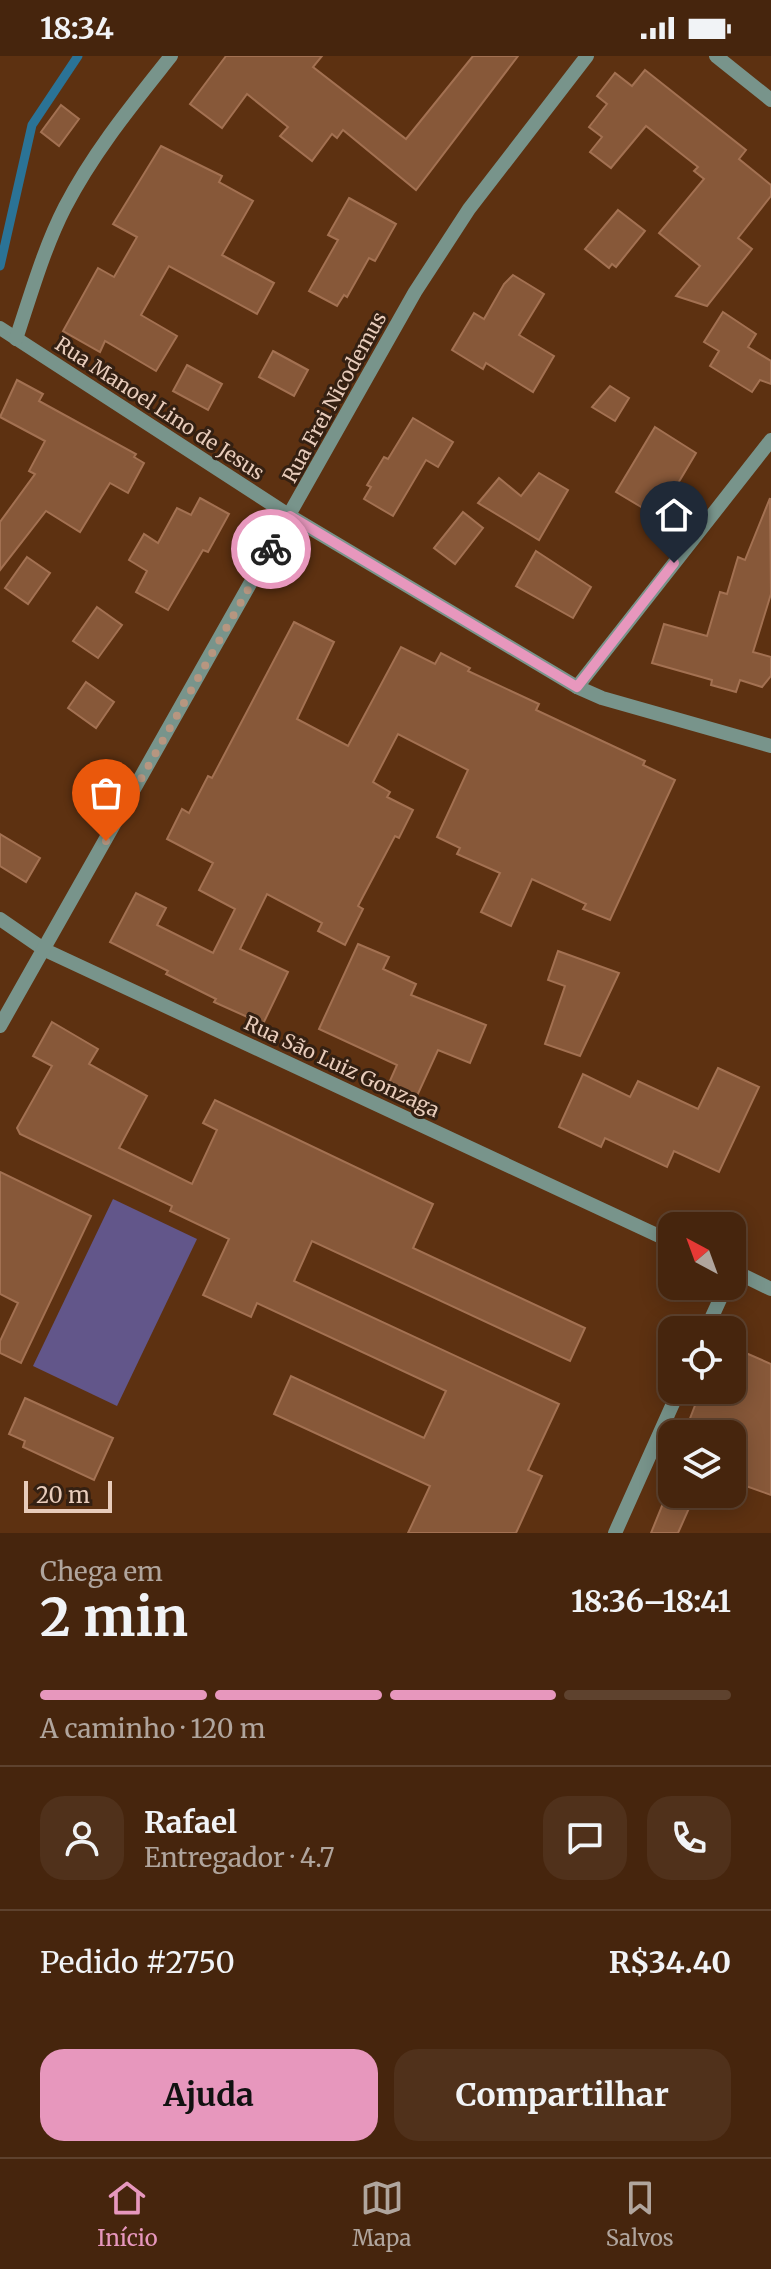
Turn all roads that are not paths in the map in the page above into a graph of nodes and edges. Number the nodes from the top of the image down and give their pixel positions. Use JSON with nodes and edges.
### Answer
{"nodes":[{"id":1,"x":171,"y":56,"type":"edge"},
{"id":2,"x":587,"y":56,"type":"edge"},
{"id":3,"x":716,"y":56,"type":"edge"},
{"id":4,"x":771,"y":100,"type":"edge"},
{"id":5,"x":0,"y":328,"type":"edge"},
{"id":6,"x":16,"y":339,"type":"junction"},
{"id":7,"x":771,"y":440,"type":"edge"},
{"id":8,"x":290,"y":516,"type":"junction"},
{"id":9,"x":577,"y":687,"type":"junction"},
{"id":10,"x":771,"y":746,"type":"edge"},
{"id":11,"x":0,"y":919,"type":"edge"},
{"id":12,"x":45,"y":950,"type":"junction"},
{"id":13,"x":0,"y":1026,"type":"edge"},
{"id":14,"x":658,"y":1235,"type":"edge"},
{"id":15,"x":746,"y":1277,"type":"edge"},
{"id":16,"x":771,"y":1289,"type":"edge"},
{"id":17,"x":673,"y":1404,"type":"edge"},
{"id":18,"x":615,"y":1533,"type":"edge"}],
"edges":[{"from":1,"to":6,"type":"street"},
{"from":2,"to":8,"type":"street","name":"Rua Frei Nicodemus"},
{"from":3,"to":4,"type":"street"},
{"from":5,"to":6,"type":"street","name":"Rua Manoel Lino de Jesus"},
{"from":6,"to":8,"type":"street","name":"Rua Manoel Lino de Jesus"},
{"from":7,"to":9,"type":"street"},
{"from":8,"to":9,"type":"street","name":"Rua Manoel Lino de Jesus"},
{"from":8,"to":12,"type":"street","name":"Rua Frei Nicodemus"},
{"from":9,"to":10,"type":"street","name":"Rua Manoel Lino de Jesus"},
{"from":11,"to":12,"type":"street","name":"Rua São Luiz Gonzaga"},
{"from":12,"to":13,"type":"street","name":"Rua Frei Nicodemus"},
{"from":12,"to":14,"type":"street","name":"Rua São Luiz Gonzaga"},
{"from":15,"to":16,"type":"street"},
{"from":17,"to":18,"type":"street"}]}
